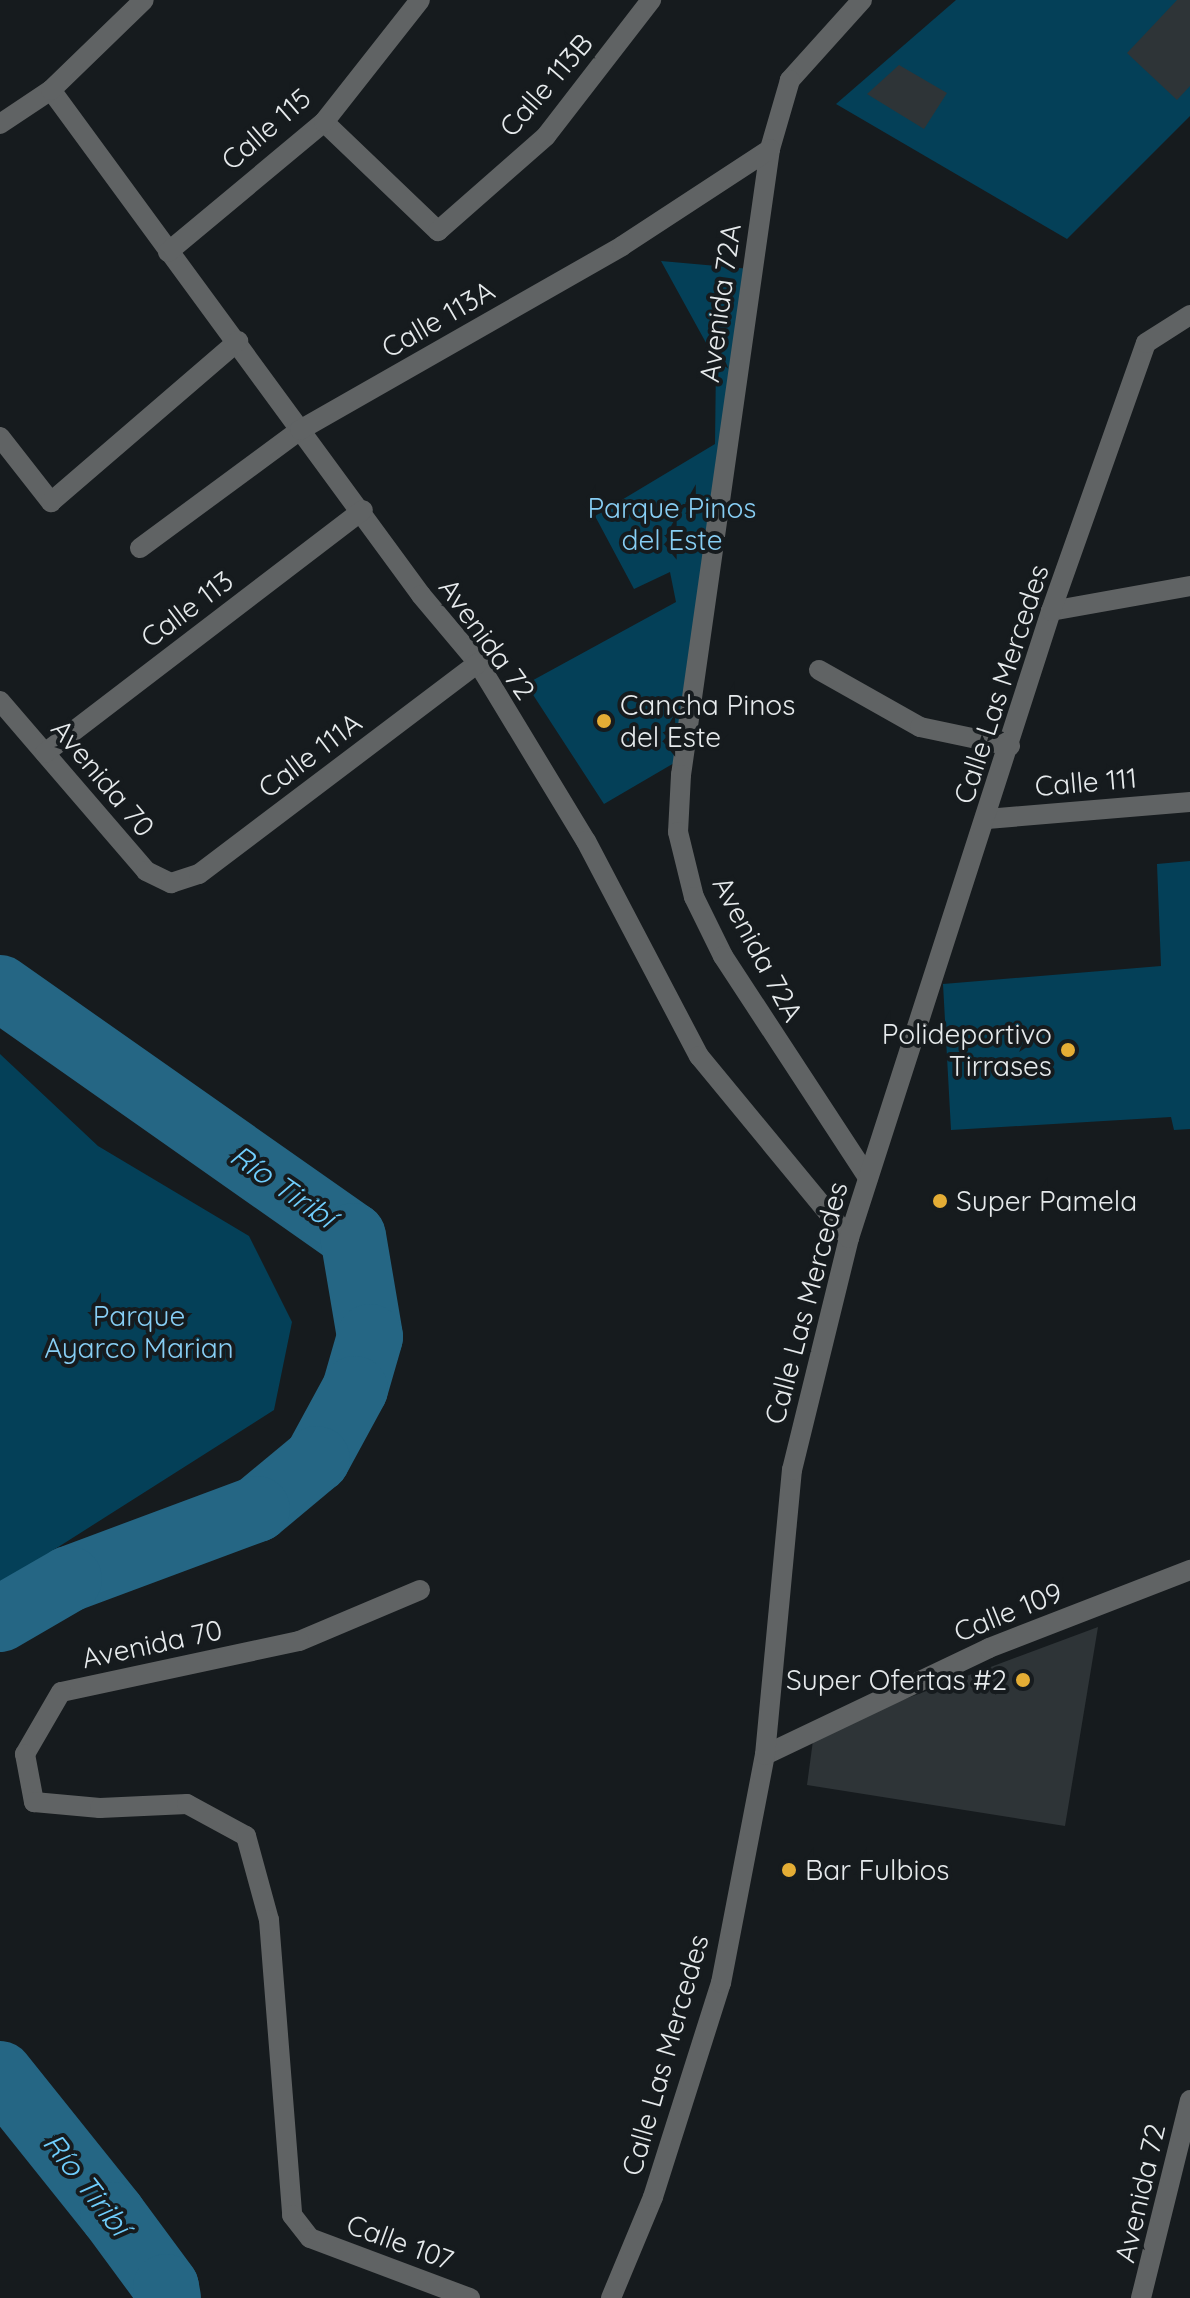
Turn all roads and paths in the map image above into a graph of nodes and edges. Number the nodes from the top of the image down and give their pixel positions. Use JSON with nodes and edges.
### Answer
{"nodes":[{"id":1,"x":144,"y":0,"type":"edge"},
{"id":2,"x":420,"y":0,"type":"edge"},
{"id":3,"x":651,"y":0,"type":"edge"},
{"id":4,"x":862,"y":0,"type":"edge"},
{"id":5,"x":51,"y":90,"type":"junction"},
{"id":6,"x":324,"y":122,"type":"junction"},
{"id":7,"x":0,"y":124,"type":"edge"},
{"id":8,"x":770,"y":149,"type":"junction"},
{"id":9,"x":168,"y":252,"type":"junction"},
{"id":10,"x":1190,"y":315,"type":"edge"},
{"id":11,"x":238,"y":341,"type":"junction"},
{"id":12,"x":300,"y":430,"type":"junction"},
{"id":13,"x":0,"y":437,"type":"edge"},
{"id":14,"x":363,"y":510,"type":"junction"},
{"id":15,"x":140,"y":548,"type":"dead end"},
{"id":16,"x":1190,"y":586,"type":"edge"},
{"id":17,"x":1051,"y":611,"type":"junction"},
{"id":18,"x":478,"y":663,"type":"junction"},
{"id":19,"x":819,"y":670,"type":"dead end"},
{"id":20,"x":0,"y":701,"type":"edge"},
{"id":21,"x":1010,"y":746,"type":"junction"},
{"id":22,"x":45,"y":753,"type":"junction"},
{"id":23,"x":1190,"y":802,"type":"edge"},
{"id":24,"x":987,"y":819,"type":"junction"},
{"id":25,"x":171,"y":883,"type":"joint"},
{"id":26,"x":868,"y":1178,"type":"junction"},
{"id":27,"x":849,"y":1238,"type":"junction"},
{"id":28,"x":1190,"y":1570,"type":"edge"},
{"id":29,"x":420,"y":1590,"type":"dead end"},
{"id":30,"x":765,"y":1755,"type":"junction"},
{"id":31,"x":1190,"y":2100,"type":"edge"},
{"id":32,"x":310,"y":2238,"type":"joint"},
{"id":33,"x":470,"y":2298,"type":"edge"},
{"id":34,"x":611,"y":2298,"type":"edge"},
{"id":35,"x":1141,"y":2298,"type":"edge"}],
"edges":[{"from":1,"to":5,"type":"street"},
{"from":2,"to":6,"type":"street","name":"Calle 115"},
{"from":3,"to":6,"type":"street","name":"Calle 113B"},
{"from":4,"to":8,"type":"street","name":"Avenida 72A"},
{"from":5,"to":7,"type":"street"},
{"from":5,"to":9,"type":"street","name":"Avenida 72"},
{"from":6,"to":9,"type":"street","name":"Calle 115"},
{"from":8,"to":12,"type":"street","name":"Calle 113A"},
{"from":8,"to":26,"type":"street","name":"Avenida 72A"},
{"from":9,"to":11,"type":"street","name":"Avenida 72"},
{"from":10,"to":17,"type":"street","name":"Calle Las Mercedes"},
{"from":11,"to":12,"type":"street","name":"Avenida 72"},
{"from":11,"to":13,"type":"street"},
{"from":12,"to":14,"type":"street","name":"Avenida 72"},
{"from":12,"to":15,"type":"street","name":"Calle 113A"},
{"from":14,"to":18,"type":"street","name":"Avenida 72"},
{"from":14,"to":22,"type":"street","name":"Calle 113"},
{"from":16,"to":17,"type":"street"},
{"from":17,"to":21,"type":"street","name":"Calle Las Mercedes"},
{"from":18,"to":25,"type":"street","name":"Calle 111A"},
{"from":18,"to":27,"type":"street","name":"Avenida 72"},
{"from":19,"to":21,"type":"street"},
{"from":20,"to":22,"type":"street","name":"Avenida 70"},
{"from":21,"to":24,"type":"street","name":"Calle Las Mercedes"},
{"from":22,"to":25,"type":"street","name":"Avenida 70"},
{"from":23,"to":24,"type":"street","name":"Calle 111"},
{"from":24,"to":26,"type":"street","name":"Calle Las Mercedes"},
{"from":26,"to":27,"type":"street","name":"Calle Las Mercedes"},
{"from":27,"to":30,"type":"street","name":"Calle Las Mercedes"},
{"from":28,"to":30,"type":"street","name":"Calle 109"},
{"from":29,"to":32,"type":"street","name":"Avenida 70"},
{"from":30,"to":34,"type":"street","name":"Calle Las Mercedes"},
{"from":31,"to":35,"type":"street","name":"Avenida 72"},
{"from":32,"to":33,"type":"street","name":"Calle 107"}]}
